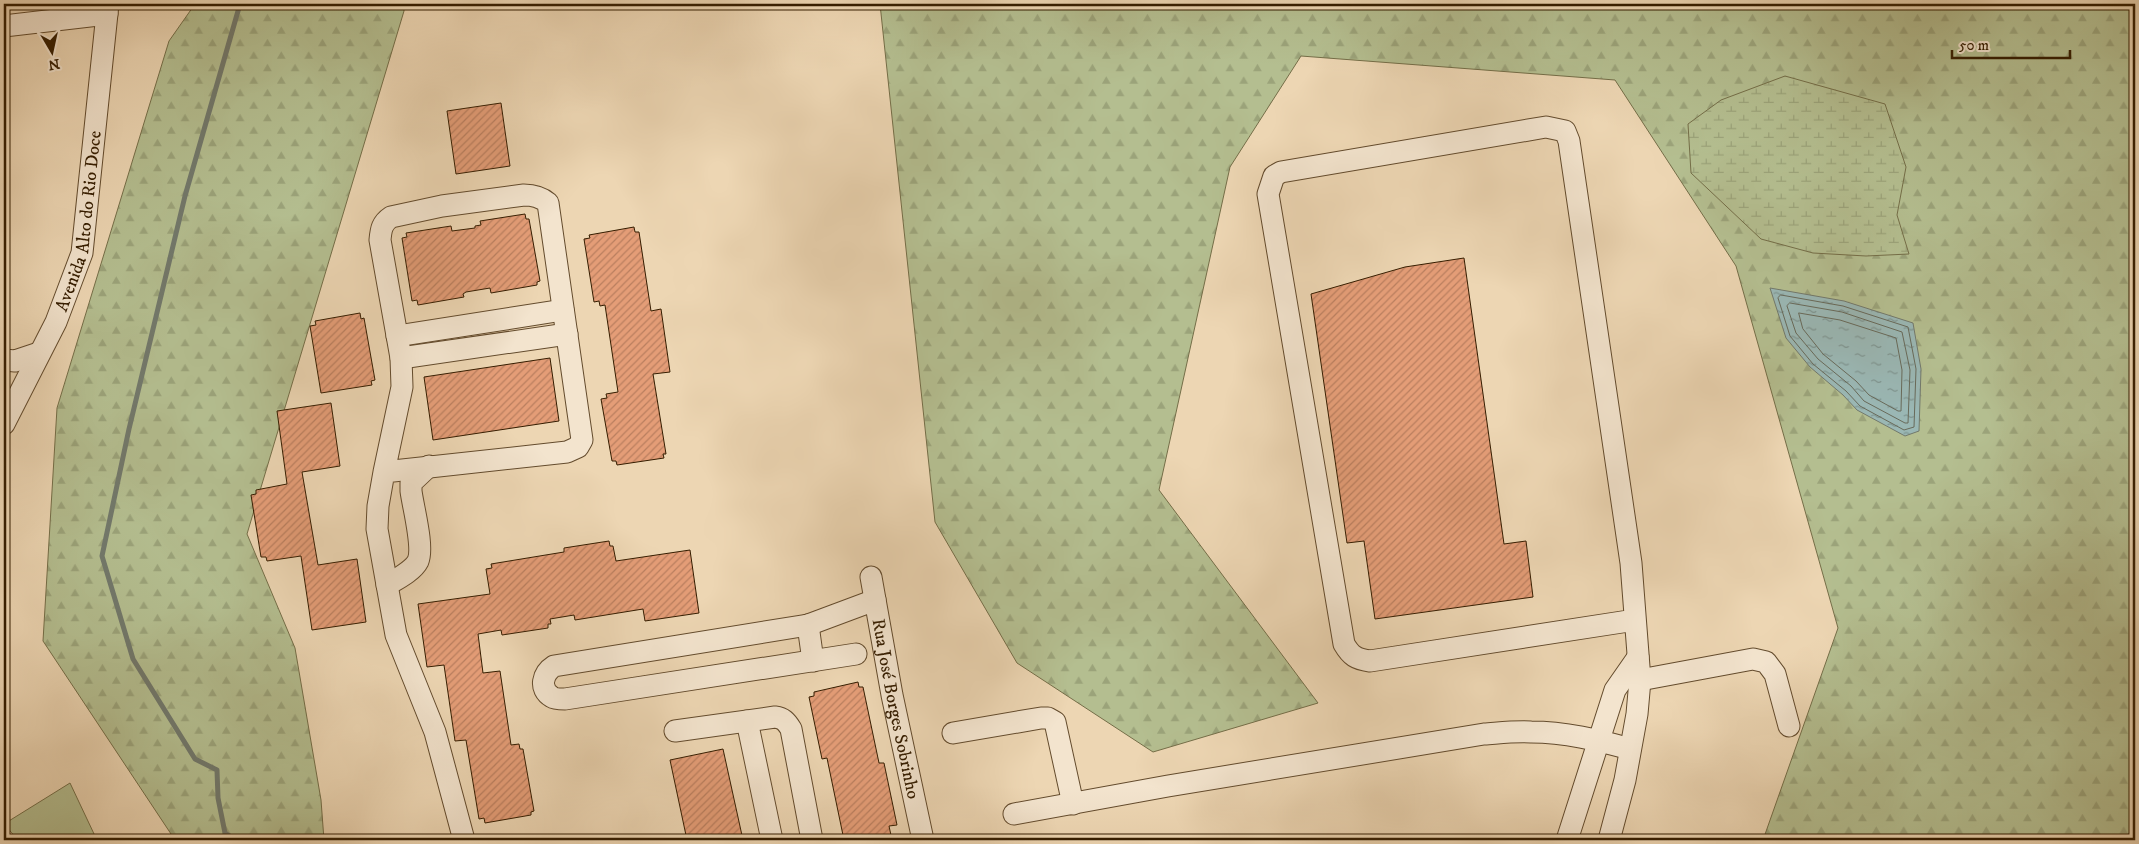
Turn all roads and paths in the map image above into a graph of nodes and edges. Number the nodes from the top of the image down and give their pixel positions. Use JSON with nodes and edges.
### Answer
{"nodes":[{"id":1,"x":108,"y":9,"type":"edge"},
{"id":2,"x":4,"y":26,"type":"edge"},
{"id":3,"x":563,"y":310,"type":"junction"},
{"id":4,"x":567,"y":334,"type":"junction"},
{"id":5,"x":397,"y":336,"type":"junction"},
{"id":6,"x":39,"y":352,"type":"junction"},
{"id":7,"x":401,"y":358,"type":"junction"},
{"id":8,"x":4,"y":360,"type":"edge"},
{"id":9,"x":4,"y":424,"type":"edge"},
{"id":10,"x":429,"y":466,"type":"junction"},
{"id":11,"x":384,"y":472,"type":"junction"},
{"id":12,"x":871,"y":577,"type":"dead end"},
{"id":13,"x":387,"y":585,"type":"junction"},
{"id":14,"x":875,"y":600,"type":"junction"},
{"id":15,"x":1635,"y":620,"type":"junction"},
{"id":16,"x":808,"y":625,"type":"junction"},
{"id":17,"x":856,"y":654,"type":"dead end"},
{"id":18,"x":1638,"y":657,"type":"junction"},
{"id":19,"x":812,"y":661,"type":"junction"},
{"id":20,"x":1640,"y":680,"type":"junction"},
{"id":21,"x":747,"y":721,"type":"junction"},
{"id":22,"x":1789,"y":726,"type":"dead end"},
{"id":23,"x":675,"y":731,"type":"dead end"},
{"id":24,"x":953,"y":733,"type":"dead end"},
{"id":25,"x":1600,"y":741,"type":"junction"},
{"id":26,"x":1630,"y":749,"type":"junction"},
{"id":27,"x":1073,"y":804,"type":"junction"},
{"id":28,"x":1014,"y":814,"type":"dead end"},
{"id":29,"x":464,"y":840,"type":"edge"},
{"id":30,"x":772,"y":840,"type":"edge"},
{"id":31,"x":812,"y":840,"type":"edge"},
{"id":32,"x":923,"y":840,"type":"edge"},
{"id":33,"x":1567,"y":840,"type":"edge"},
{"id":34,"x":1609,"y":840,"type":"edge"}],
"edges":[{"from":1,"to":2,"type":"street"},
{"from":1,"to":6,"type":"street","name":"Avenida Alto do Rio Doce"},
{"from":3,"to":4,"type":"street"},
{"from":3,"to":5,"type":"street"},
{"from":3,"to":5,"type":"street"},
{"from":4,"to":7,"type":"street"},
{"from":4,"to":10,"type":"street"},
{"from":5,"to":7,"type":"street"},
{"from":6,"to":8,"type":"street"},
{"from":6,"to":9,"type":"street","name":"Avenida Alto do Rio Doce"},
{"from":7,"to":11,"type":"street"},
{"from":10,"to":11,"type":"street"},
{"from":10,"to":13,"type":"street"},
{"from":11,"to":13,"type":"street"},
{"from":12,"to":14,"type":"street","name":"Rua José Borges Sobrinho"},
{"from":13,"to":29,"type":"street"},
{"from":14,"to":16,"type":"street"},
{"from":14,"to":32,"type":"street","name":"Rua José Borges Sobrinho"},
{"from":15,"to":15,"type":"street"},
{"from":15,"to":18,"type":"street"},
{"from":16,"to":19,"type":"street"},
{"from":16,"to":19,"type":"street"},
{"from":17,"to":19,"type":"street"},
{"from":18,"to":20,"type":"street"},
{"from":18,"to":25,"type":"street"},
{"from":20,"to":22,"type":"street"},
{"from":20,"to":26,"type":"street"},
{"from":21,"to":23,"type":"street"},
{"from":21,"to":30,"type":"street"},
{"from":21,"to":31,"type":"street"},
{"from":24,"to":27,"type":"street"},
{"from":25,"to":26,"type":"street"},
{"from":25,"to":27,"type":"street"},
{"from":25,"to":33,"type":"street"},
{"from":26,"to":34,"type":"street"},
{"from":27,"to":28,"type":"street"}]}
